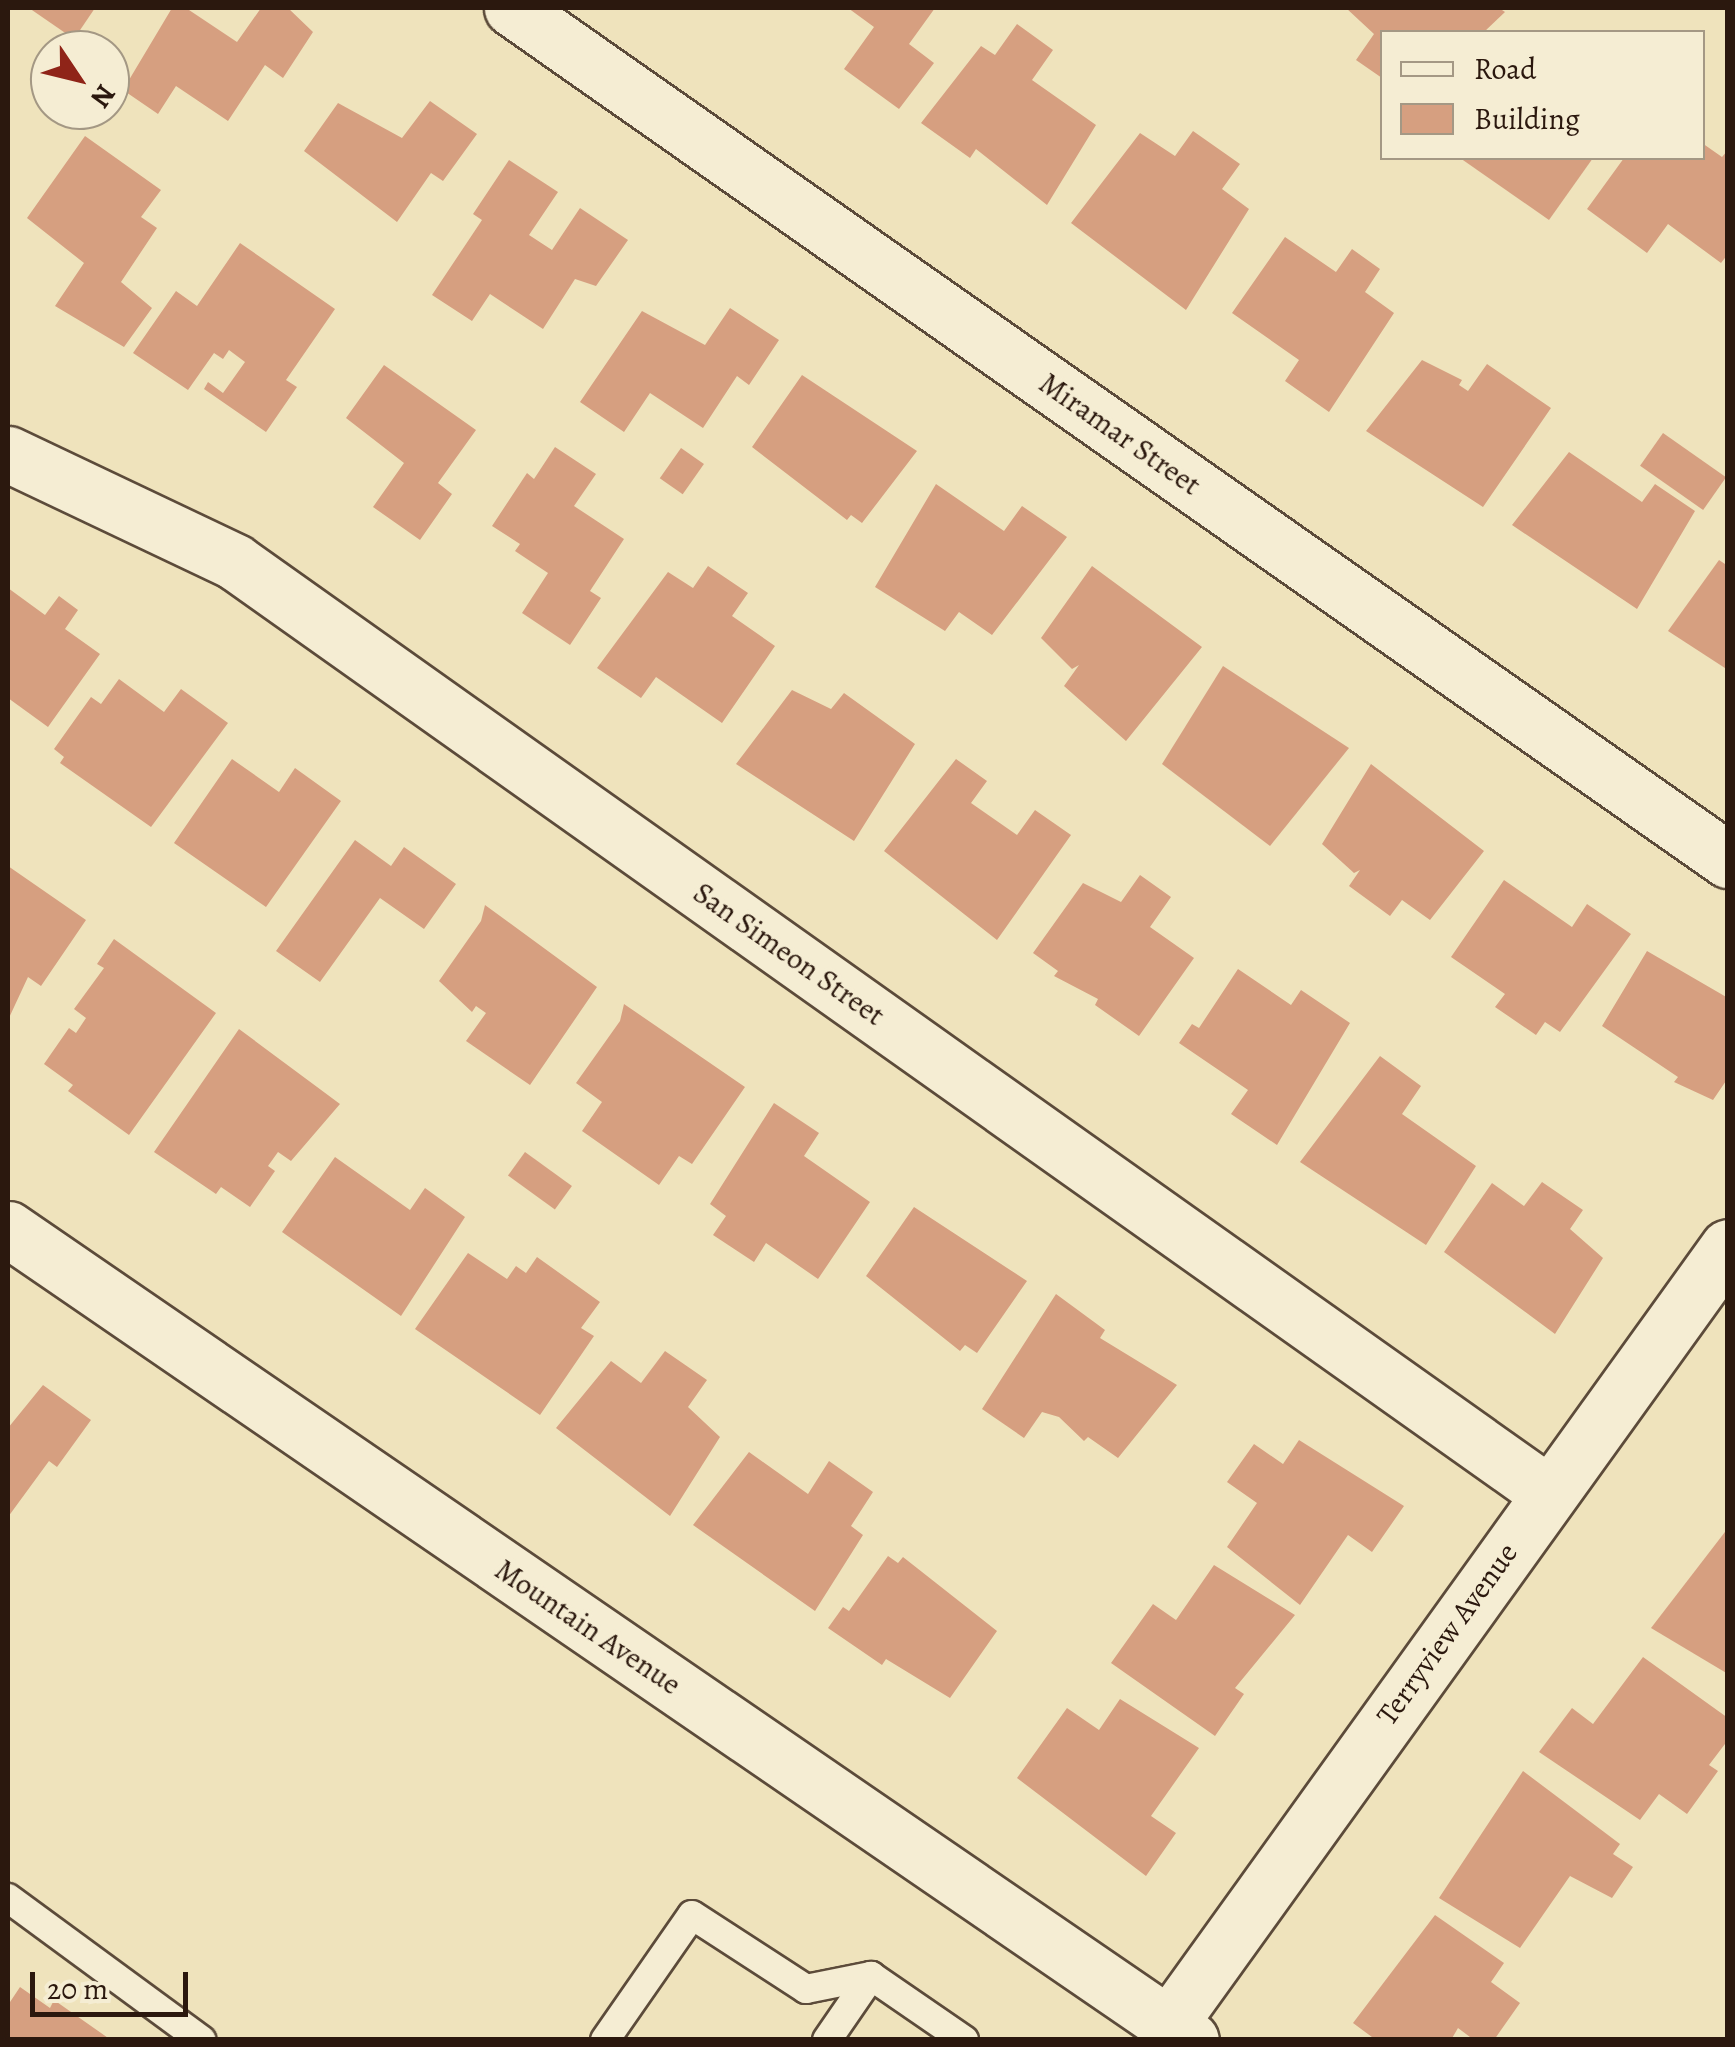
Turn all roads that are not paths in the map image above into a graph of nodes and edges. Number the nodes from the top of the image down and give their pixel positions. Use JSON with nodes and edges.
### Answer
{"nodes":[{"id":1,"x":512,"y":8,"type":"edge"},
{"id":2,"x":8,"y":454,"type":"edge"},
{"id":3,"x":1728,"y":860,"type":"edge"},
{"id":4,"x":8,"y":1229,"type":"edge"},
{"id":5,"x":1728,"y":1247,"type":"edge"},
{"id":6,"x":1548,"y":1493,"type":"junction"},
{"id":7,"x":8,"y":1898,"type":"edge"},
{"id":8,"x":872,"y":1976,"type":"junction"},
{"id":9,"x":1180,"y":2032,"type":"edge"},
{"id":10,"x":201,"y":2040,"type":"edge"},
{"id":11,"x":605,"y":2040,"type":"edge"},
{"id":12,"x":827,"y":2040,"type":"edge"},
{"id":13,"x":964,"y":2040,"type":"edge"}],
"edges":[{"from":1,"to":3,"type":"street","name":"Miramar Street"},
{"from":2,"to":6,"type":"street","name":"San Simeon Street"},
{"from":4,"to":9,"type":"street","name":"Mountain Avenue"},
{"from":5,"to":6,"type":"street","name":"Terryview Avenue"},
{"from":6,"to":9,"type":"street","name":"Terryview Avenue"},
{"from":7,"to":10,"type":"lane"},
{"from":8,"to":11,"type":"lane"},
{"from":8,"to":12,"type":"lane"},
{"from":8,"to":13,"type":"lane"}]}
